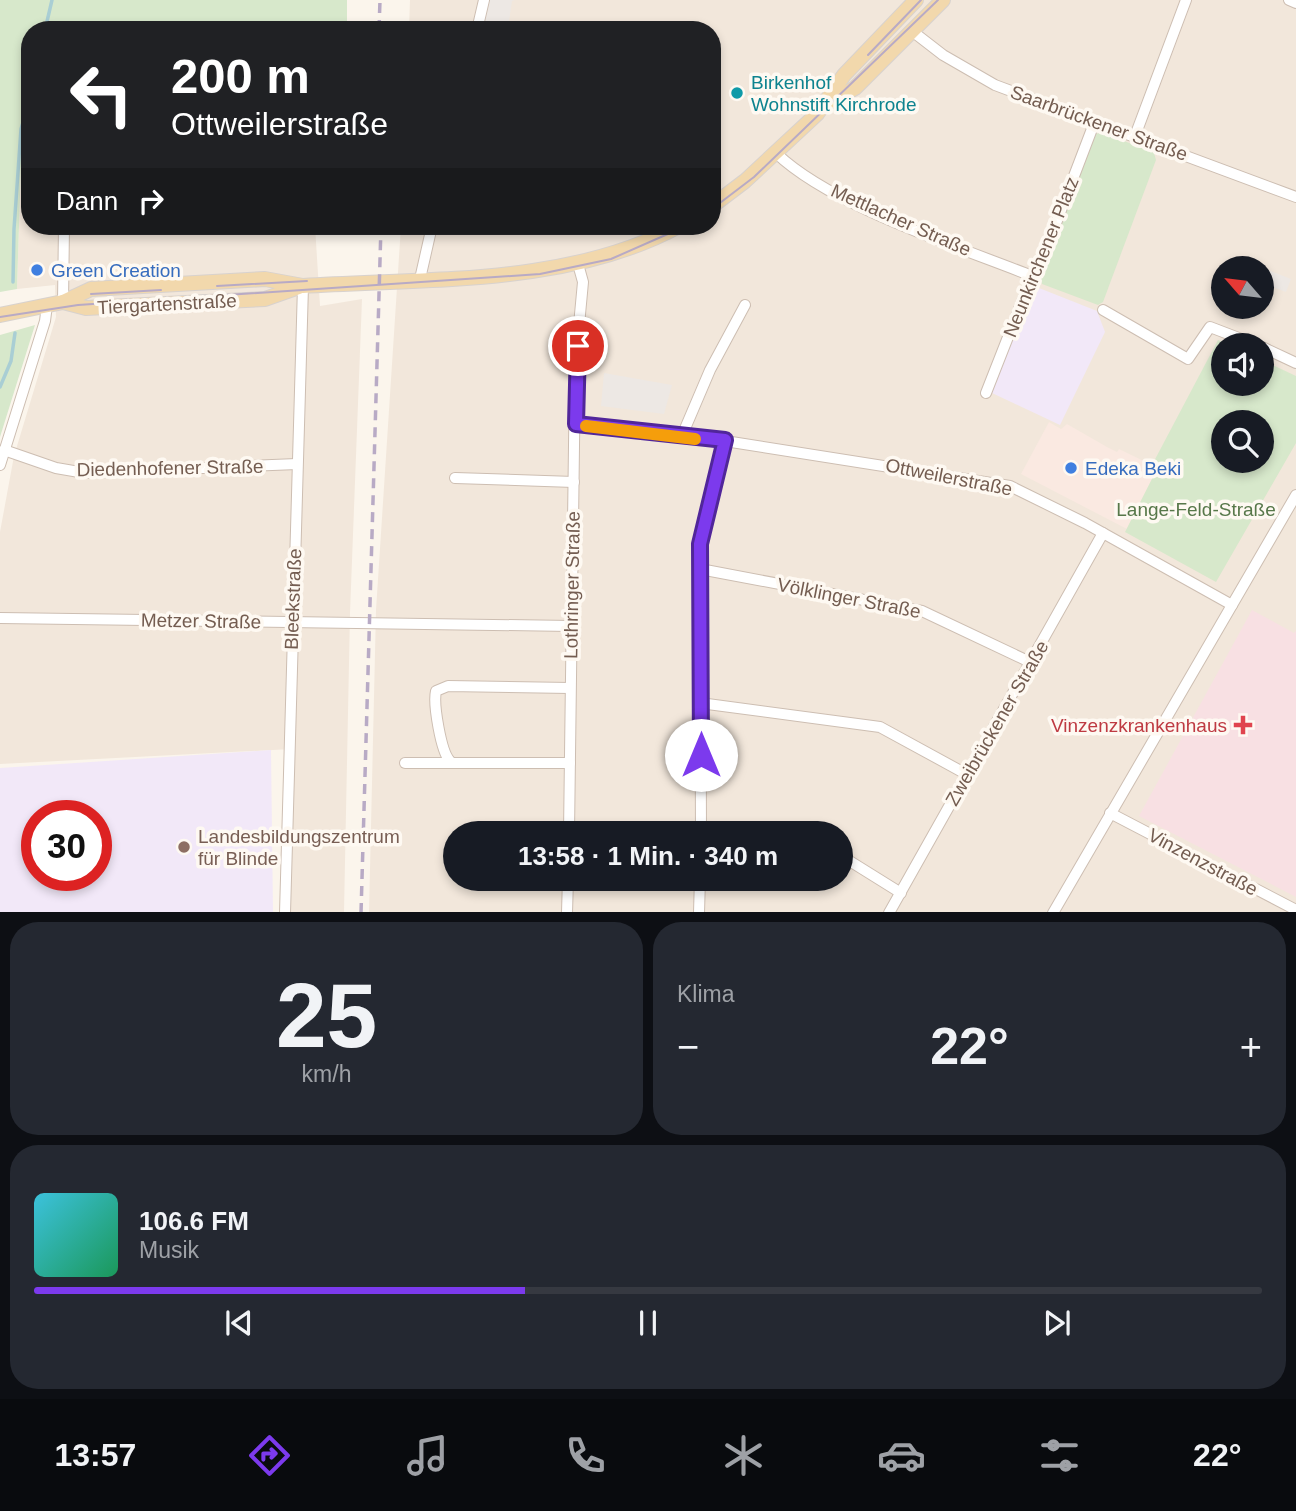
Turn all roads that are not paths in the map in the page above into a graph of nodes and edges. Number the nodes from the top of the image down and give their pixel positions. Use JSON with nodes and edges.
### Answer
{"nodes":[{"id":1,"x":484,"y":0,"type":"edge"},
{"id":2,"x":916,"y":0,"type":"edge"},
{"id":3,"x":943,"y":0,"type":"edge"},
{"id":4,"x":1186,"y":0,"type":"edge"},
{"id":5,"x":1289,"y":0,"type":"edge"},
{"id":6,"x":1296,"y":3,"type":"edge"},
{"id":7,"x":479,"y":21,"type":"edge"},
{"id":8,"x":912,"y":32,"type":"junction"},
{"id":9,"x":826,"y":104,"type":"junction"},
{"id":10,"x":1096,"y":121,"type":"junction"},
{"id":11,"x":1135,"y":136,"type":"junction"},
{"id":12,"x":776,"y":153,"type":"junction"},
{"id":13,"x":1296,"y":197,"type":"edge"},
{"id":14,"x":721,"y":199,"type":"edge"},
{"id":15,"x":64,"y":235,"type":"edge"},
{"id":16,"x":430,"y":235,"type":"edge"},
{"id":17,"x":658,"y":235,"type":"edge"},
{"id":18,"x":578,"y":264,"type":"junction"},
{"id":19,"x":1032,"y":276,"type":"junction"},
{"id":20,"x":420,"y":279,"type":"junction"},
{"id":21,"x":303,"y":286,"type":"junction"},
{"id":22,"x":63,"y":302,"type":"junction"},
{"id":23,"x":47,"y":305,"type":"junction"},
{"id":24,"x":744,"y":305,"type":"dead end"},
{"id":25,"x":1103,"y":310,"type":"dead end"},
{"id":26,"x":0,"y":315,"type":"edge"},
{"id":27,"x":1225,"y":333,"type":"edge"},
{"id":28,"x":1274,"y":353,"type":"edge"},
{"id":29,"x":1296,"y":363,"type":"edge"},
{"id":30,"x":986,"y":393,"type":"dead end"},
{"id":31,"x":576,"y":424,"type":"junction"},
{"id":32,"x":681,"y":438,"type":"junction"},
{"id":33,"x":725,"y":440,"type":"junction"},
{"id":34,"x":4,"y":450,"type":"junction"},
{"id":35,"x":297,"y":464,"type":"junction"},
{"id":36,"x":0,"y":465,"type":"edge"},
{"id":37,"x":455,"y":478,"type":"dead end"},
{"id":38,"x":574,"y":482,"type":"junction"},
{"id":39,"x":1296,"y":495,"type":"edge"},
{"id":40,"x":1103,"y":533,"type":"junction"},
{"id":41,"x":699,"y":569,"type":"junction"},
{"id":42,"x":1232,"y":605,"type":"junction"},
{"id":43,"x":0,"y":618,"type":"edge"},
{"id":44,"x":293,"y":622,"type":"junction"},
{"id":45,"x":571,"y":626,"type":"junction"},
{"id":46,"x":1032,"y":663,"type":"junction"},
{"id":47,"x":570,"y":688,"type":"junction"},
{"id":48,"x":700,"y":703,"type":"junction"},
{"id":49,"x":450,"y":761,"type":"junction"},
{"id":50,"x":405,"y":763,"type":"dead end"},
{"id":51,"x":570,"y":763,"type":"junction"},
{"id":52,"x":968,"y":775,"type":"junction"},
{"id":53,"x":1110,"y":813,"type":"junction"},
{"id":54,"x":569,"y":821,"type":"edge"},
{"id":55,"x":701,"y":821,"type":"edge"},
{"id":56,"x":853,"y":863,"type":"edge"},
{"id":57,"x":568,"y":891,"type":"edge"},
{"id":58,"x":700,"y":891,"type":"edge"},
{"id":59,"x":901,"y":893,"type":"junction"},
{"id":60,"x":1296,"y":911,"type":"edge"},
{"id":61,"x":285,"y":912,"type":"edge"},
{"id":62,"x":567,"y":912,"type":"edge"},
{"id":63,"x":699,"y":912,"type":"edge"},
{"id":64,"x":889,"y":912,"type":"edge"},
{"id":65,"x":1052,"y":912,"type":"edge"}],
"edges":[{"from":1,"to":7,"type":"street"},
{"from":2,"to":9,"type":"main road"},
{"from":3,"to":8,"type":"main road"},
{"from":4,"to":11,"type":"street"},
{"from":5,"to":6,"type":"street"},
{"from":8,"to":9,"type":"main road"},
{"from":8,"to":10,"type":"street","name":"Saarbrückener Straße"},
{"from":9,"to":12,"type":"main road"},
{"from":10,"to":11,"type":"street","name":"Saarbrückener Straße"},
{"from":10,"to":19,"type":"street","name":"Neunkirchener Platz"},
{"from":11,"to":13,"type":"street","name":"Saarbrückener Straße"},
{"from":12,"to":14,"type":"main road"},
{"from":12,"to":19,"type":"street","name":"Mettlacher Straße"},
{"from":15,"to":22,"type":"street"},
{"from":16,"to":20,"type":"street"},
{"from":17,"to":18,"type":"main road","name":"Tiergartenstraße"},
{"from":18,"to":20,"type":"main road","name":"Tiergartenstraße"},
{"from":18,"to":31,"type":"street","name":"Lothringer Straße"},
{"from":19,"to":30,"type":"street","name":"Neunkirchener Platz"},
{"from":20,"to":21,"type":"main road","name":"Tiergartenstraße"},
{"from":21,"to":22,"type":"main road","name":"Tiergartenstraße"},
{"from":21,"to":35,"type":"street","name":"Bleekstraße"},
{"from":22,"to":23,"type":"main road","name":"Tiergartenstraße"},
{"from":23,"to":26,"type":"main road","name":"Tiergartenstraße"},
{"from":23,"to":34,"type":"street"},
{"from":24,"to":32,"type":"street"},
{"from":25,"to":27,"type":"street"},
{"from":28,"to":29,"type":"street"},
{"from":31,"to":32,"type":"street","name":"Ottweilerstraße"},
{"from":31,"to":38,"type":"street","name":"Lothringer Straße"},
{"from":32,"to":33,"type":"street","name":"Ottweilerstraße"},
{"from":33,"to":40,"type":"street","name":"Ottweilerstraße"},
{"from":33,"to":41,"type":"street"},
{"from":34,"to":35,"type":"street","name":"Diedenhofener Straße"},
{"from":34,"to":36,"type":"street"},
{"from":35,"to":44,"type":"street","name":"Bleekstraße"},
{"from":37,"to":38,"type":"street"},
{"from":38,"to":45,"type":"street","name":"Lothringer Straße"},
{"from":39,"to":42,"type":"street"},
{"from":40,"to":42,"type":"street","name":"Ottweilerstraße"},
{"from":40,"to":46,"type":"street","name":"Zweibrückener Straße"},
{"from":41,"to":46,"type":"street","name":"Völklinger Straße"},
{"from":41,"to":48,"type":"street"},
{"from":42,"to":53,"type":"street"},
{"from":43,"to":44,"type":"street","name":"Metzer Straße"},
{"from":44,"to":45,"type":"street","name":"Metzer Straße"},
{"from":44,"to":61,"type":"street","name":"Bleekstraße"},
{"from":45,"to":47,"type":"street","name":"Lothringer Straße"},
{"from":46,"to":52,"type":"street","name":"Zweibrückener Straße"},
{"from":47,"to":49,"type":"street"},
{"from":47,"to":51,"type":"street","name":"Lothringer Straße"},
{"from":48,"to":52,"type":"street"},
{"from":48,"to":55,"type":"street"},
{"from":49,"to":50,"type":"street"},
{"from":49,"to":51,"type":"street"},
{"from":51,"to":54,"type":"street","name":"Lothringer Straße"},
{"from":52,"to":59,"type":"street","name":"Zweibrückener Straße"},
{"from":53,"to":60,"type":"street","name":"Vinzenzstraße"},
{"from":53,"to":65,"type":"street"},
{"from":56,"to":59,"type":"street"},
{"from":57,"to":62,"type":"street"},
{"from":58,"to":63,"type":"street"},
{"from":59,"to":64,"type":"street","name":"Zweibrückener Straße"}]}
